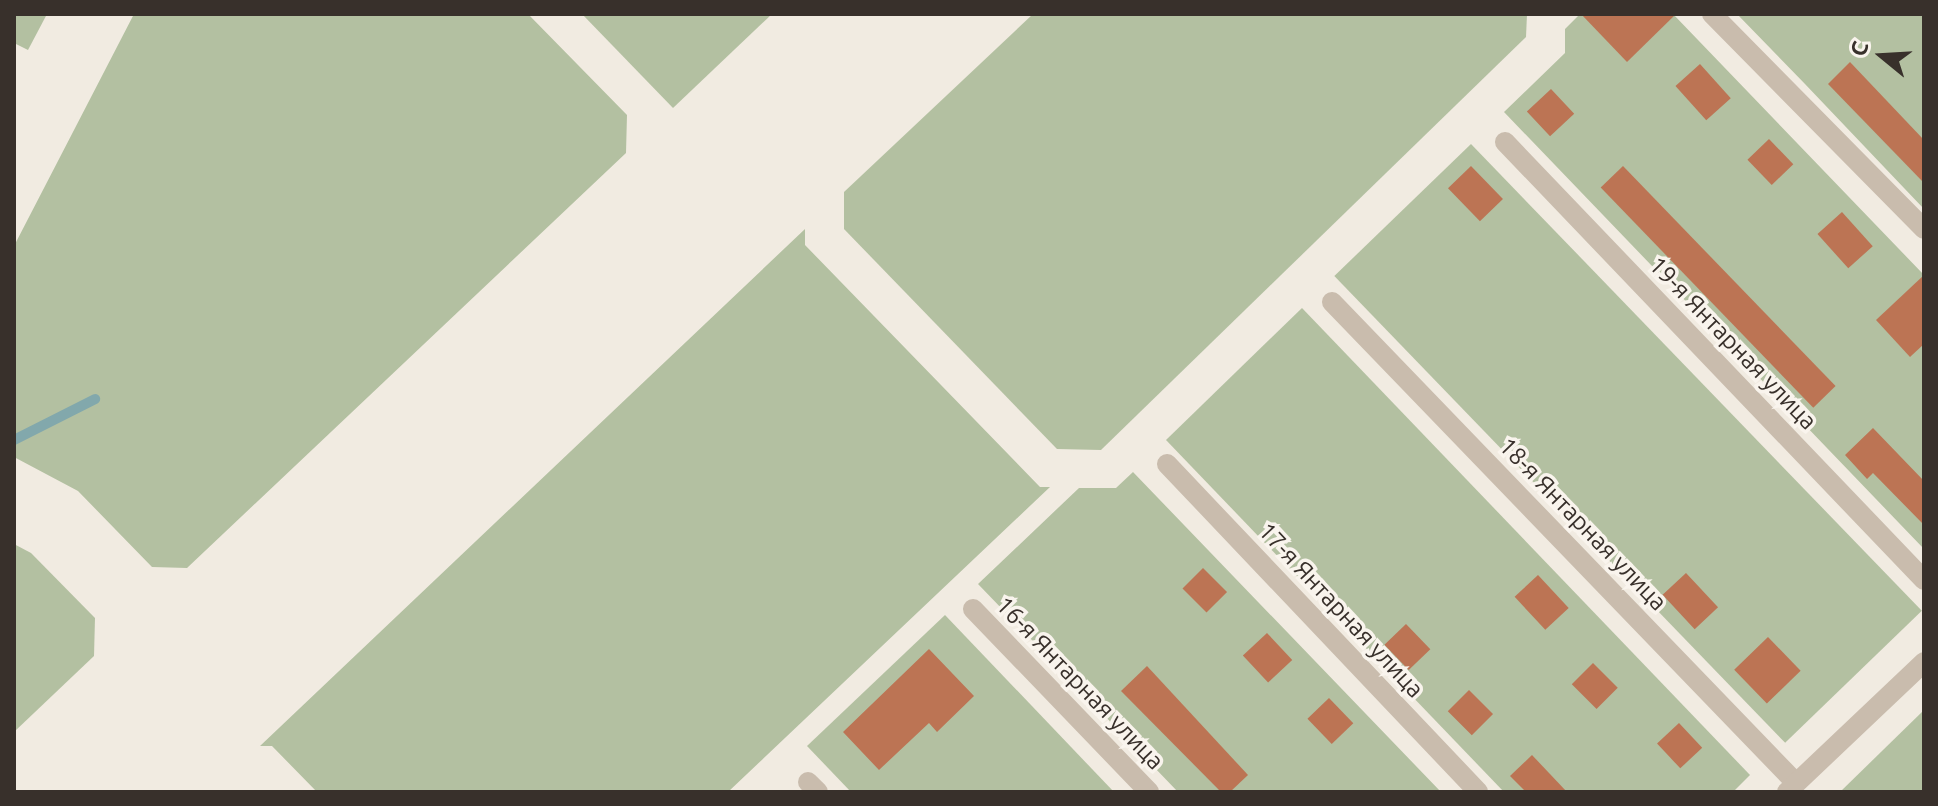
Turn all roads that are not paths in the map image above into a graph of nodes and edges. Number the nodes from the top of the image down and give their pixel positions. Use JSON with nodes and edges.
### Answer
{"nodes":[{"id":1,"x":1712,"y":14,"type":"edge"},
{"id":2,"x":1505,"y":142,"type":"dead end"},
{"id":3,"x":1924,"y":229,"type":"edge"},
{"id":4,"x":1332,"y":302,"type":"dead end"},
{"id":5,"x":1167,"y":464,"type":"dead end"},
{"id":6,"x":1924,"y":580,"type":"edge"},
{"id":7,"x":973,"y":609,"type":"dead end"},
{"id":8,"x":1924,"y":662,"type":"edge"},
{"id":9,"x":1792,"y":788,"type":"edge"},
{"id":10,"x":1149,"y":792,"type":"edge"},
{"id":11,"x":1478,"y":792,"type":"edge"}],
"edges":[{"from":1,"to":3,"type":"street"},
{"from":2,"to":6,"type":"street","name":"19-я Янтарная улица"},
{"from":4,"to":9,"type":"street","name":"18-я Янтарная улица"},
{"from":5,"to":11,"type":"street","name":"17-я Янтарная улица"},
{"from":7,"to":10,"type":"street","name":"16-я Янтарная улица"},
{"from":8,"to":9,"type":"street"}]}
